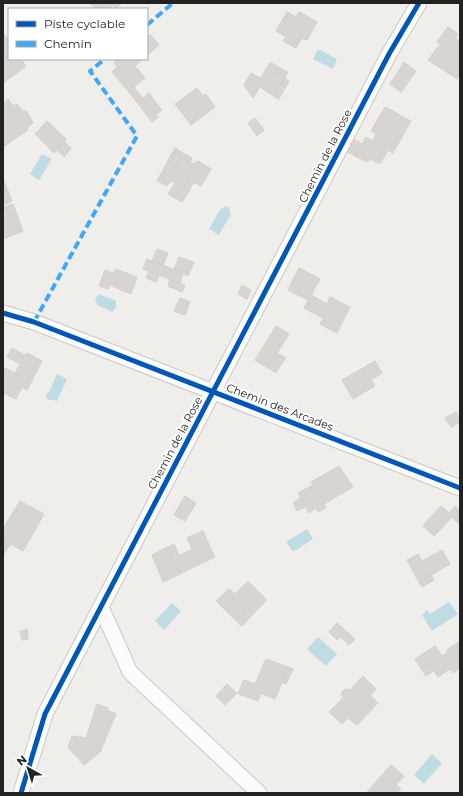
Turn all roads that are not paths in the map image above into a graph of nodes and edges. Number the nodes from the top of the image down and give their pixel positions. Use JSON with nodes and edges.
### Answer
{"nodes":[{"id":1,"x":419,"y":3,"type":"edge"},
{"id":2,"x":3,"y":313,"type":"edge"},
{"id":3,"x":213,"y":392,"type":"junction"},
{"id":4,"x":460,"y":488,"type":"edge"},
{"id":5,"x":101,"y":607,"type":"junction"},
{"id":6,"x":21,"y":793,"type":"edge"},
{"id":7,"x":259,"y":793,"type":"edge"}],
"edges":[{"from":1,"to":3,"type":"street","name":"Chemin de la Rose"},
{"from":2,"to":3,"type":"street","name":"Chemin des Arcades"},
{"from":3,"to":4,"type":"street","name":"Chemin des Arcades"},
{"from":3,"to":5,"type":"street","name":"Chemin de la Rose"},
{"from":5,"to":6,"type":"street","name":"Chemin de la Rose"},
{"from":5,"to":7,"type":"street"}]}
